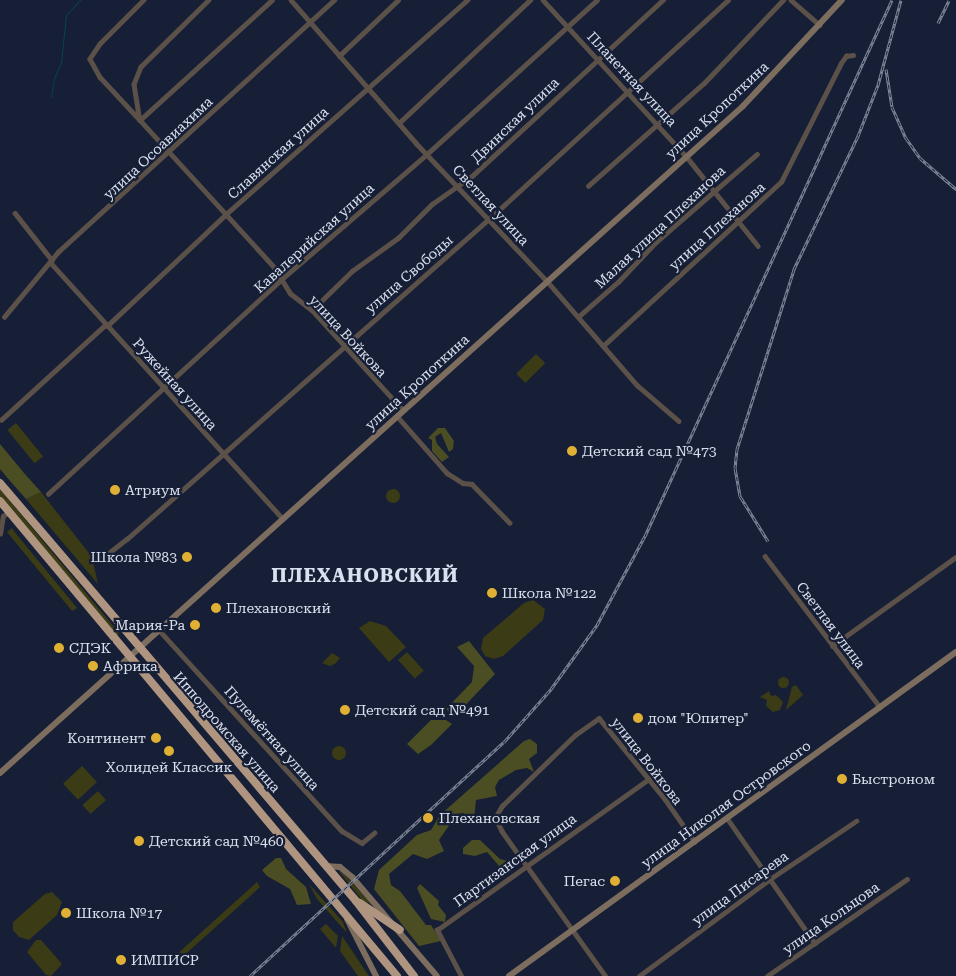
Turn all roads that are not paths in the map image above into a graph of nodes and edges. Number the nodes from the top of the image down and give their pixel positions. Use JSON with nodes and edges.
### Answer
{"nodes":[{"id":1,"x":144,"y":0,"type":"edge"},
{"id":2,"x":209,"y":0,"type":"edge"},
{"id":3,"x":272,"y":0,"type":"edge"},
{"id":4,"x":291,"y":0,"type":"edge"},
{"id":5,"x":334,"y":0,"type":"edge"},
{"id":6,"x":398,"y":0,"type":"edge"},
{"id":7,"x":467,"y":0,"type":"edge"},
{"id":8,"x":530,"y":0,"type":"edge"},
{"id":9,"x":543,"y":0,"type":"edge"},
{"id":10,"x":597,"y":0,"type":"edge"},
{"id":11,"x":663,"y":0,"type":"edge"},
{"id":12,"x":728,"y":0,"type":"edge"},
{"id":13,"x":783,"y":0,"type":"edge"},
{"id":14,"x":791,"y":0,"type":"edge"},
{"id":15,"x":842,"y":0,"type":"edge"},
{"id":16,"x":310,"y":22,"type":"junction"},
{"id":17,"x":820,"y":25,"type":"junction"},
{"id":18,"x":568,"y":26,"type":"junction"},
{"id":19,"x":853,"y":55,"type":"dead end"},
{"id":20,"x":339,"y":56,"type":"junction"},
{"id":21,"x":597,"y":58,"type":"junction"},
{"id":22,"x":367,"y":88,"type":"junction"},
{"id":23,"x":629,"y":92,"type":"junction"},
{"id":24,"x":140,"y":120,"type":"junction"},
{"id":25,"x":399,"y":123,"type":"junction"},
{"id":26,"x":659,"y":125,"type":"junction"},
{"id":27,"x":170,"y":152,"type":"junction"},
{"id":28,"x":427,"y":154,"type":"junction"},
{"id":29,"x":757,"y":154,"type":"dead end"},
{"id":30,"x":686,"y":156,"type":"junction"},
{"id":31,"x":588,"y":186,"type":"dead end"},
{"id":32,"x":460,"y":187,"type":"junction"},
{"id":33,"x":714,"y":190,"type":"junction"},
{"id":34,"x":15,"y":213,"type":"dead end"},
{"id":35,"x":225,"y":215,"type":"junction"},
{"id":36,"x":489,"y":219,"type":"junction"},
{"id":37,"x":740,"y":222,"type":"junction"},
{"id":38,"x":758,"y":246,"type":"dead end"},
{"id":39,"x":51,"y":261,"type":"junction"},
{"id":40,"x":283,"y":278,"type":"junction"},
{"id":41,"x":547,"y":281,"type":"junction"},
{"id":42,"x":312,"y":310,"type":"junction"},
{"id":43,"x":4,"y":316,"type":"dead end"},
{"id":44,"x":578,"y":317,"type":"junction"},
{"id":45,"x":107,"y":325,"type":"junction"},
{"id":46,"x":345,"y":346,"type":"junction"},
{"id":47,"x":603,"y":346,"type":"junction"},
{"id":48,"x":164,"y":389,"type":"junction"},
{"id":49,"x":403,"y":410,"type":"junction"},
{"id":50,"x":397,"y":416,"type":"junction"},
{"id":51,"x":1,"y":420,"type":"edge"},
{"id":52,"x":679,"y":421,"type":"dead end"},
{"id":53,"x":224,"y":454,"type":"junction"},
{"id":54,"x":0,"y":483,"type":"edge"},
{"id":55,"x":48,"y":494,"type":"dead end"},
{"id":56,"x":0,"y":501,"type":"edge"},
{"id":57,"x":9,"y":512,"type":"junction"},
{"id":58,"x":283,"y":519,"type":"junction"},
{"id":59,"x":510,"y":523,"type":"dead end"},
{"id":60,"x":0,"y":534,"type":"edge"},
{"id":61,"x":765,"y":556,"type":"dead end"},
{"id":62,"x":956,"y":557,"type":"edge"},
{"id":63,"x":101,"y":559,"type":"dead end"},
{"id":64,"x":159,"y":630,"type":"junction"},
{"id":65,"x":832,"y":646,"type":"junction"},
{"id":66,"x":138,"y":648,"type":"junction"},
{"id":67,"x":956,"y":652,"type":"edge"},
{"id":68,"x":128,"y":658,"type":"junction"},
{"id":69,"x":880,"y":707,"type":"junction"},
{"id":70,"x":0,"y":773,"type":"edge"},
{"id":71,"x":649,"y":779,"type":"junction"},
{"id":72,"x":727,"y":818,"type":"junction"},
{"id":73,"x":856,"y":821,"type":"dead end"},
{"id":74,"x":374,"y":833,"type":"dead end"},
{"id":75,"x":695,"y":842,"type":"junction"},
{"id":76,"x":526,"y":865,"type":"junction"},
{"id":77,"x":326,"y":866,"type":"junction"},
{"id":78,"x":770,"y":879,"type":"junction"},
{"id":79,"x":907,"y":879,"type":"dead end"},
{"id":80,"x":356,"y":901,"type":"junction"},
{"id":81,"x":340,"y":906,"type":"junction"},
{"id":82,"x":400,"y":930,"type":"junction"},
{"id":83,"x":574,"y":930,"type":"junction"},
{"id":84,"x":815,"y":943,"type":"junction"},
{"id":85,"x":376,"y":976,"type":"edge"},
{"id":86,"x":397,"y":976,"type":"edge"},
{"id":87,"x":414,"y":976,"type":"edge"},
{"id":88,"x":437,"y":976,"type":"edge"},
{"id":89,"x":461,"y":976,"type":"edge"},
{"id":90,"x":509,"y":976,"type":"edge"},
{"id":91,"x":605,"y":976,"type":"edge"},
{"id":92,"x":639,"y":976,"type":"edge"},
{"id":93,"x":768,"y":976,"type":"edge"}],
"edges":[{"from":1,"to":24,"type":"street","name":"улица Войкова"},
{"from":2,"to":24,"type":"street"},
{"from":3,"to":24,"type":"street"},
{"from":4,"to":16,"type":"street","name":"Светлая улица"},
{"from":5,"to":16,"type":"street","name":"улица Осоавиахима"},
{"from":6,"to":20,"type":"street"},
{"from":7,"to":22,"type":"street","name":"Славянская улица"},
{"from":8,"to":25,"type":"street"},
{"from":9,"to":18,"type":"street","name":"Планетная улица"},
{"from":10,"to":18,"type":"street","name":"Кавалерийская улица"},
{"from":11,"to":21,"type":"street","name":"Двинская улица"},
{"from":12,"to":23,"type":"street","name":"улица Свободы"},
{"from":13,"to":26,"type":"street"},
{"from":14,"to":17,"type":"street"},
{"from":15,"to":17,"type":"main road","name":"улица Кропоткина"},
{"from":16,"to":20,"type":"street","name":"Светлая улица"},
{"from":16,"to":27,"type":"street","name":"улица Осоавиахима"},
{"from":17,"to":30,"type":"main road","name":"улица Кропоткина"},
{"from":18,"to":21,"type":"street","name":"Планетная улица"},
{"from":18,"to":28,"type":"street","name":"Кавалерийская улица"},
{"from":19,"to":37,"type":"street","name":"улица Плеханова"},
{"from":20,"to":22,"type":"street","name":"Светлая улица"},
{"from":21,"to":23,"type":"street","name":"Планетная улица"},
{"from":21,"to":32,"type":"street","name":"Двинская улица"},
{"from":22,"to":25,"type":"street","name":"Светлая улица"},
{"from":22,"to":35,"type":"street","name":"Славянская улица"},
{"from":23,"to":26,"type":"street","name":"Планетная улица"},
{"from":23,"to":36,"type":"street","name":"улица Свободы"},
{"from":24,"to":27,"type":"street","name":"улица Войкова"},
{"from":25,"to":28,"type":"street","name":"Светлая улица"},
{"from":26,"to":30,"type":"street","name":"Планетная улица"},
{"from":26,"to":31,"type":"street"},
{"from":27,"to":35,"type":"street","name":"улица Войкова"},
{"from":27,"to":39,"type":"street","name":"улица Осоавиахима"},
{"from":28,"to":32,"type":"street","name":"Светлая улица"},
{"from":28,"to":40,"type":"street","name":"Кавалерийская улица"},
{"from":29,"to":33,"type":"street","name":"Малая улица Плеханова"},
{"from":30,"to":33,"type":"street","name":"Планетная улица"},
{"from":30,"to":41,"type":"main road","name":"улица Кропоткина"},
{"from":32,"to":36,"type":"street","name":"Светлая улица"},
{"from":32,"to":42,"type":"street","name":"Двинская улица"},
{"from":33,"to":37,"type":"street","name":"Планетная улица"},
{"from":33,"to":44,"type":"street","name":"Малая улица Плеханова"},
{"from":34,"to":39,"type":"street","name":"Ружейная улица"},
{"from":35,"to":40,"type":"street","name":"улица Войкова"},
{"from":35,"to":45,"type":"street","name":"Славянская улица"},
{"from":36,"to":41,"type":"street","name":"Светлая улица"},
{"from":36,"to":46,"type":"street","name":"улица Свободы"},
{"from":37,"to":38,"type":"street","name":"Планетная улица"},
{"from":37,"to":47,"type":"street","name":"улица Плеханова"},
{"from":39,"to":43,"type":"street","name":"улица Осоавиахима"},
{"from":39,"to":45,"type":"street","name":"Ружейная улица"},
{"from":40,"to":42,"type":"street","name":"улица Войкова"},
{"from":40,"to":48,"type":"street","name":"Кавалерийская улица"},
{"from":41,"to":44,"type":"street","name":"Светлая улица"},
{"from":41,"to":49,"type":"main road","name":"улица Кропоткина"},
{"from":42,"to":46,"type":"street","name":"улица Войкова"},
{"from":44,"to":47,"type":"street","name":"Светлая улица"},
{"from":45,"to":48,"type":"street","name":"Ружейная улица"},
{"from":45,"to":51,"type":"street","name":"Славянская улица"},
{"from":46,"to":49,"type":"street","name":"улица Войкова"},
{"from":46,"to":53,"type":"street","name":"улица Свободы"},
{"from":47,"to":52,"type":"street","name":"Светлая улица"},
{"from":48,"to":53,"type":"street","name":"Ружейная улица"},
{"from":48,"to":55,"type":"street","name":"Кавалерийская улица"},
{"from":49,"to":50,"type":"main road","name":"улица Кропоткина"},
{"from":50,"to":58,"type":"main road","name":"улица Кропоткина"},
{"from":50,"to":59,"type":"street"},
{"from":53,"to":58,"type":"street","name":"Ружейная улица"},
{"from":53,"to":63,"type":"street","name":"улица Свободы"},
{"from":54,"to":66,"type":"highway","name":"Ипподромская улица"},
{"from":56,"to":57,"type":"highway","name":"Ипподромская улица"},
{"from":57,"to":60,"type":"street"},
{"from":57,"to":68,"type":"highway","name":"Ипподромская улица"},
{"from":58,"to":64,"type":"main road","name":"улица Кропоткина"},
{"from":61,"to":65,"type":"street","name":"Светлая улица"},
{"from":62,"to":65,"type":"street"},
{"from":64,"to":66,"type":"main road","name":"улица Кропоткина"},
{"from":64,"to":74,"type":"street","name":"Пулемётная улица"},
{"from":65,"to":69,"type":"street","name":"Светлая улица"},
{"from":66,"to":68,"type":"main road","name":"улица Кропоткина"},
{"from":66,"to":77,"type":"highway","name":"Ипподромская улица"},
{"from":67,"to":69,"type":"main road","name":"улица Николая Островского"},
{"from":68,"to":70,"type":"main road","name":"улица Кропоткина"},
{"from":68,"to":81,"type":"highway","name":"Ипподромская улица"},
{"from":69,"to":72,"type":"main road","name":"улица Николая Островского"},
{"from":71,"to":75,"type":"street","name":"улица Войкова"},
{"from":71,"to":76,"type":"street","name":"Партизанская улица"},
{"from":71,"to":76,"type":"street","name":"улица Войкова"},
{"from":72,"to":75,"type":"main road","name":"улица Николая Островского"},
{"from":72,"to":78,"type":"street"},
{"from":73,"to":78,"type":"street","name":"улица Писарева"},
{"from":75,"to":83,"type":"main road","name":"улица Николая Островского"},
{"from":76,"to":83,"type":"street"},
{"from":76,"to":89,"type":"street","name":"Партизанская улица"},
{"from":77,"to":80,"type":"highway","name":"Ипподромская улица"},
{"from":77,"to":82,"type":"main road"},
{"from":78,"to":84,"type":"street"},
{"from":78,"to":92,"type":"street","name":"улица Писарева"},
{"from":79,"to":84,"type":"street","name":"улица Кольцова"},
{"from":80,"to":82,"type":"highway"},
{"from":80,"to":87,"type":"highway","name":"Ипподромская улица"},
{"from":81,"to":85,"type":"main road"},
{"from":81,"to":86,"type":"highway","name":"Ипподромская улица"},
{"from":82,"to":88,"type":"main road"},
{"from":83,"to":90,"type":"main road","name":"улица Николая Островского"},
{"from":83,"to":91,"type":"street"},
{"from":84,"to":93,"type":"street","name":"улица Кольцова"}]}
